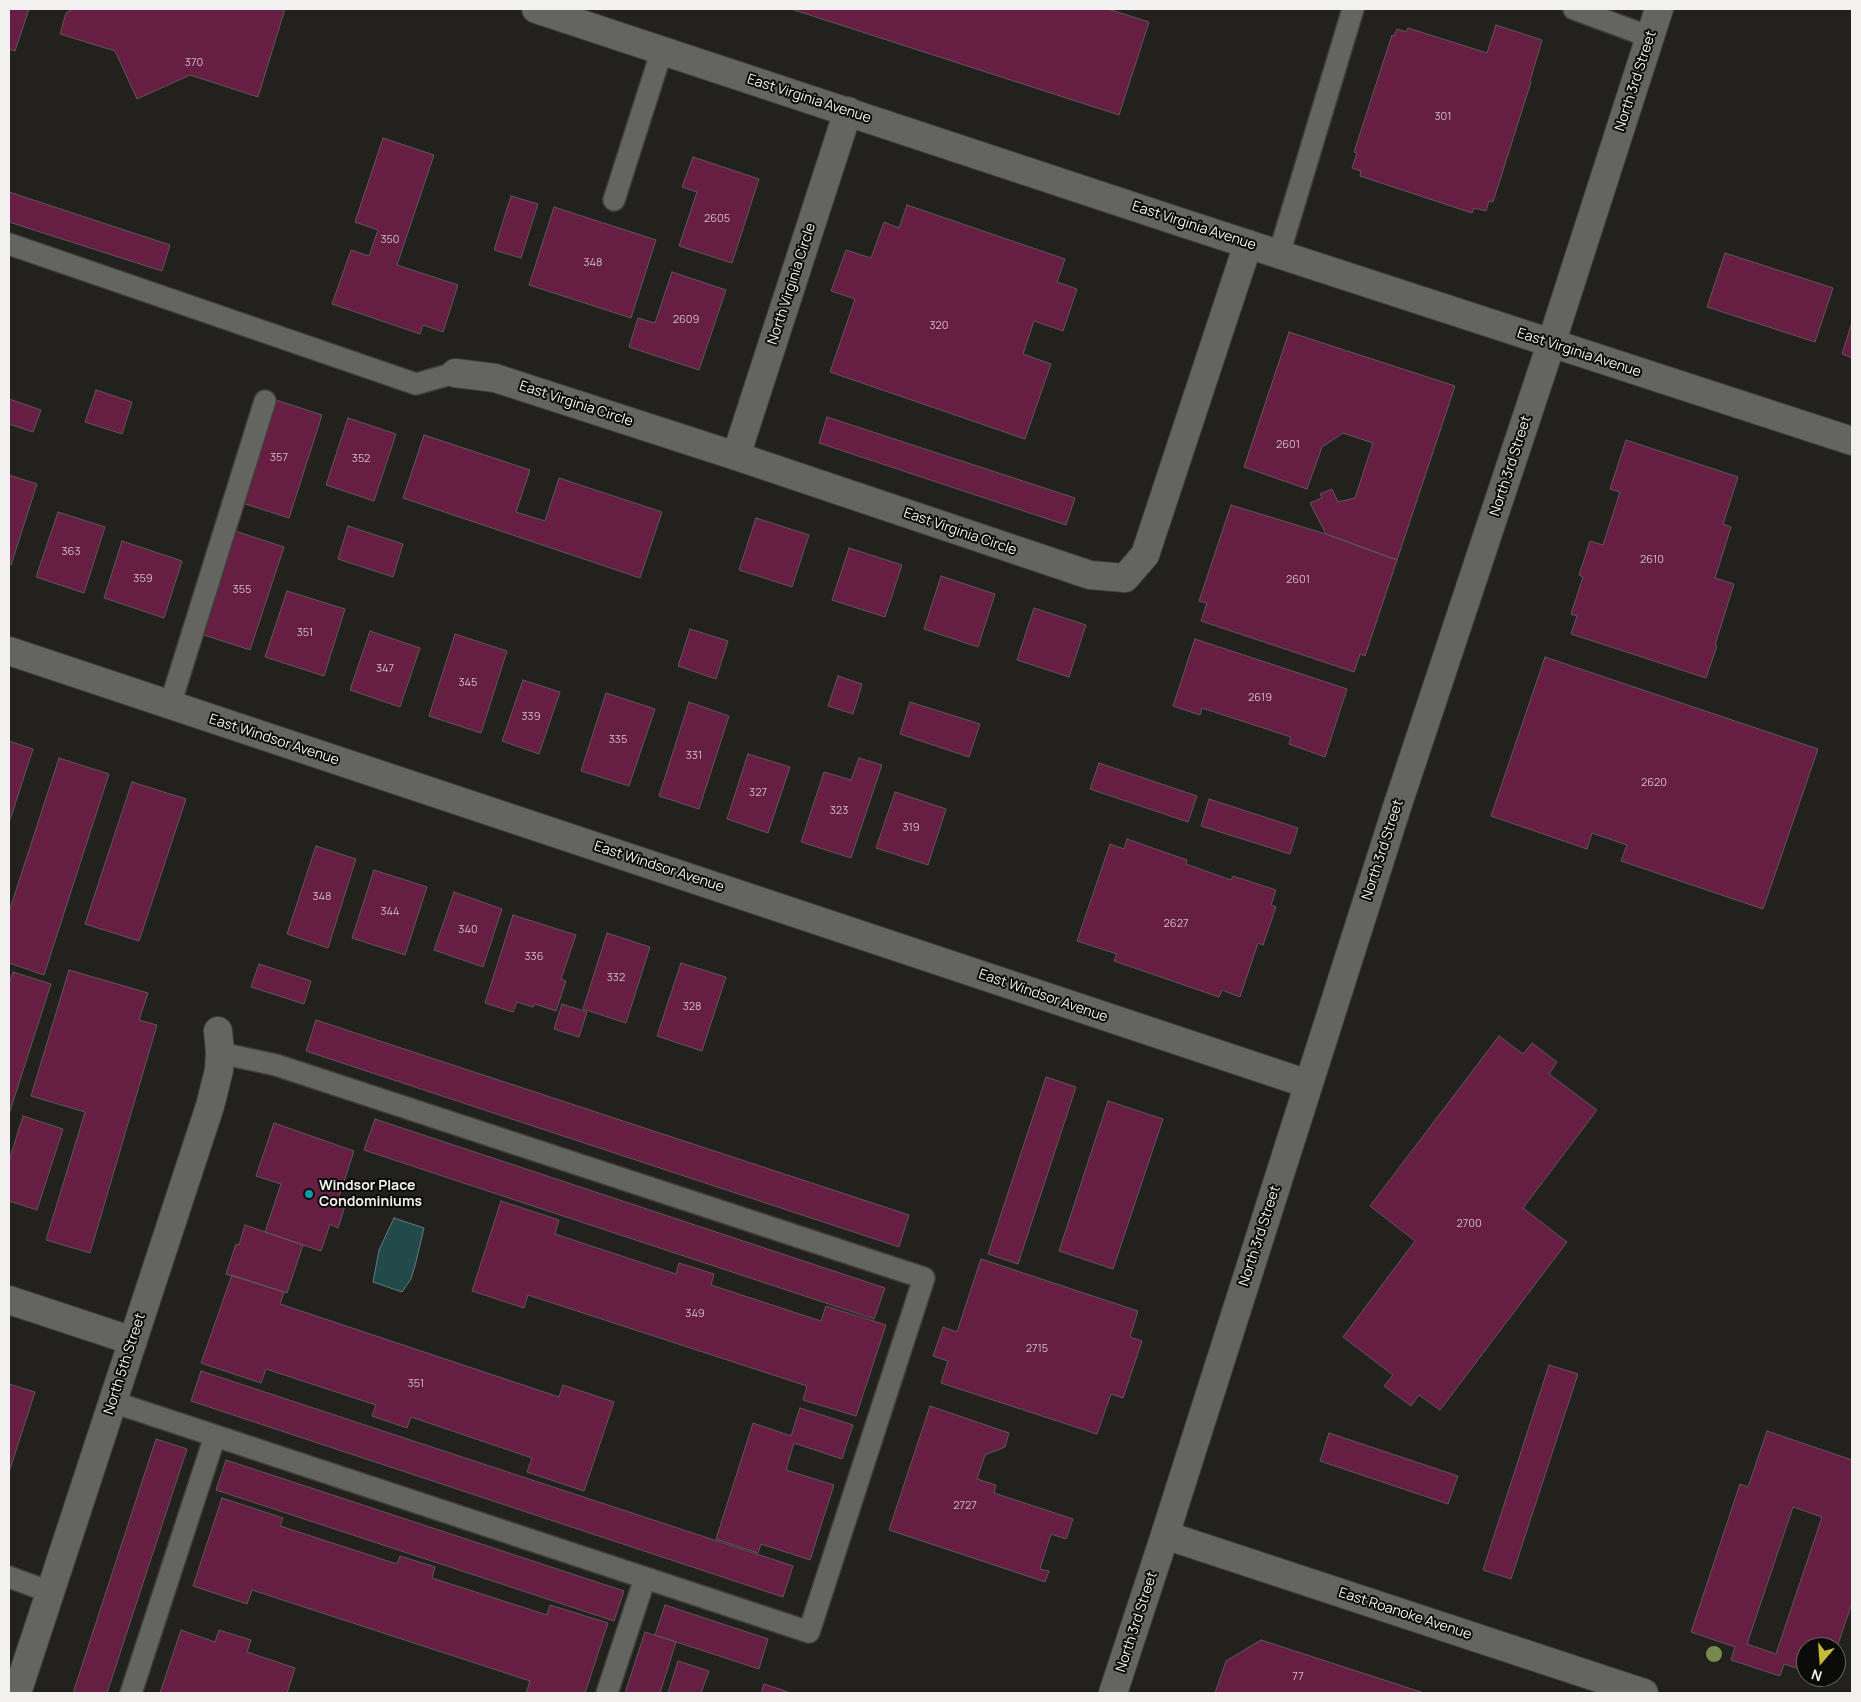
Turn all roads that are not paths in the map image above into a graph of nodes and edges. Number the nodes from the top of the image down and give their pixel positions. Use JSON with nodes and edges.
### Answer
{"nodes":[{"id":1,"x":536,"y":9,"type":"edge"},
{"id":2,"x":1353,"y":9,"type":"edge"},
{"id":3,"x":1574,"y":9,"type":"edge"},
{"id":4,"x":1660,"y":9,"type":"edge"},
{"id":5,"x":1650,"y":37,"type":"junction"},
{"id":6,"x":662,"y":50,"type":"junction"},
{"id":7,"x":848,"y":111,"type":"junction"},
{"id":8,"x":614,"y":200,"type":"dead end"},
{"id":9,"x":9,"y":244,"type":"edge"},
{"id":10,"x":1248,"y":244,"type":"junction"},
{"id":11,"x":1279,"y":254,"type":"junction"},
{"id":12,"x":1551,"y":344,"type":"junction"},
{"id":13,"x":455,"y":373,"type":"joint"},
{"id":14,"x":265,"y":402,"type":"dead end"},
{"id":15,"x":1852,"y":441,"type":"edge"},
{"id":16,"x":736,"y":456,"type":"junction"},
{"id":17,"x":9,"y":651,"type":"edge"},
{"id":18,"x":170,"y":705,"type":"junction"},
{"id":19,"x":219,"y":1042,"type":"joint"},
{"id":20,"x":1308,"y":1084,"type":"junction"},
{"id":21,"x":9,"y":1300,"type":"edge"},
{"id":22,"x":133,"y":1340,"type":"junction"},
{"id":23,"x":113,"y":1402,"type":"junction"},
{"id":24,"x":215,"y":1436,"type":"junction"},
{"id":25,"x":1165,"y":1536,"type":"junction"},
{"id":26,"x":9,"y":1577,"type":"edge"},
{"id":27,"x":645,"y":1578,"type":"junction"},
{"id":28,"x":50,"y":1592,"type":"junction"},
{"id":29,"x":17,"y":1693,"type":"edge"},
{"id":30,"x":131,"y":1693,"type":"edge"},
{"id":31,"x":607,"y":1693,"type":"edge"},
{"id":32,"x":1113,"y":1693,"type":"edge"},
{"id":33,"x":1644,"y":1693,"type":"edge"}],
"edges":[{"from":1,"to":6,"type":"street","name":"East Virginia Avenue"},
{"from":2,"to":11,"type":"lane"},
{"from":3,"to":5,"type":"lane"},
{"from":4,"to":5,"type":"street","name":"North 3rd Street"},
{"from":5,"to":12,"type":"street","name":"North 3rd Street"},
{"from":6,"to":7,"type":"street","name":"East Virginia Avenue"},
{"from":6,"to":8,"type":"lane"},
{"from":7,"to":10,"type":"street","name":"East Virginia Avenue"},
{"from":7,"to":16,"type":"street","name":"North Virginia Circle"},
{"from":9,"to":13,"type":"lane"},
{"from":10,"to":11,"type":"street","name":"East Virginia Avenue"},
{"from":10,"to":16,"type":"street","name":"East Virginia Circle"},
{"from":11,"to":12,"type":"street","name":"East Virginia Avenue"},
{"from":12,"to":15,"type":"street","name":"East Virginia Avenue"},
{"from":12,"to":20,"type":"street","name":"North 3rd Street"},
{"from":13,"to":16,"type":"street","name":"East Virginia Circle"},
{"from":14,"to":18,"type":"lane"},
{"from":17,"to":18,"type":"street","name":"East Windsor Avenue"},
{"from":18,"to":20,"type":"street","name":"East Windsor Avenue"},
{"from":19,"to":22,"type":"street","name":"North 5th Street"},
{"from":19,"to":27,"type":"lane"},
{"from":20,"to":25,"type":"street","name":"North 3rd Street"},
{"from":21,"to":22,"type":"street"},
{"from":22,"to":23,"type":"street","name":"North 5th Street"},
{"from":23,"to":24,"type":"lane"},
{"from":23,"to":28,"type":"street","name":"North 5th Street"},
{"from":24,"to":27,"type":"lane"},
{"from":24,"to":30,"type":"lane"},
{"from":25,"to":32,"type":"street","name":"North 3rd Street"},
{"from":25,"to":33,"type":"street","name":"East Roanoke Avenue"},
{"from":26,"to":28,"type":"lane"},
{"from":27,"to":31,"type":"lane"},
{"from":28,"to":29,"type":"street","name":"North 5th Street"}]}
